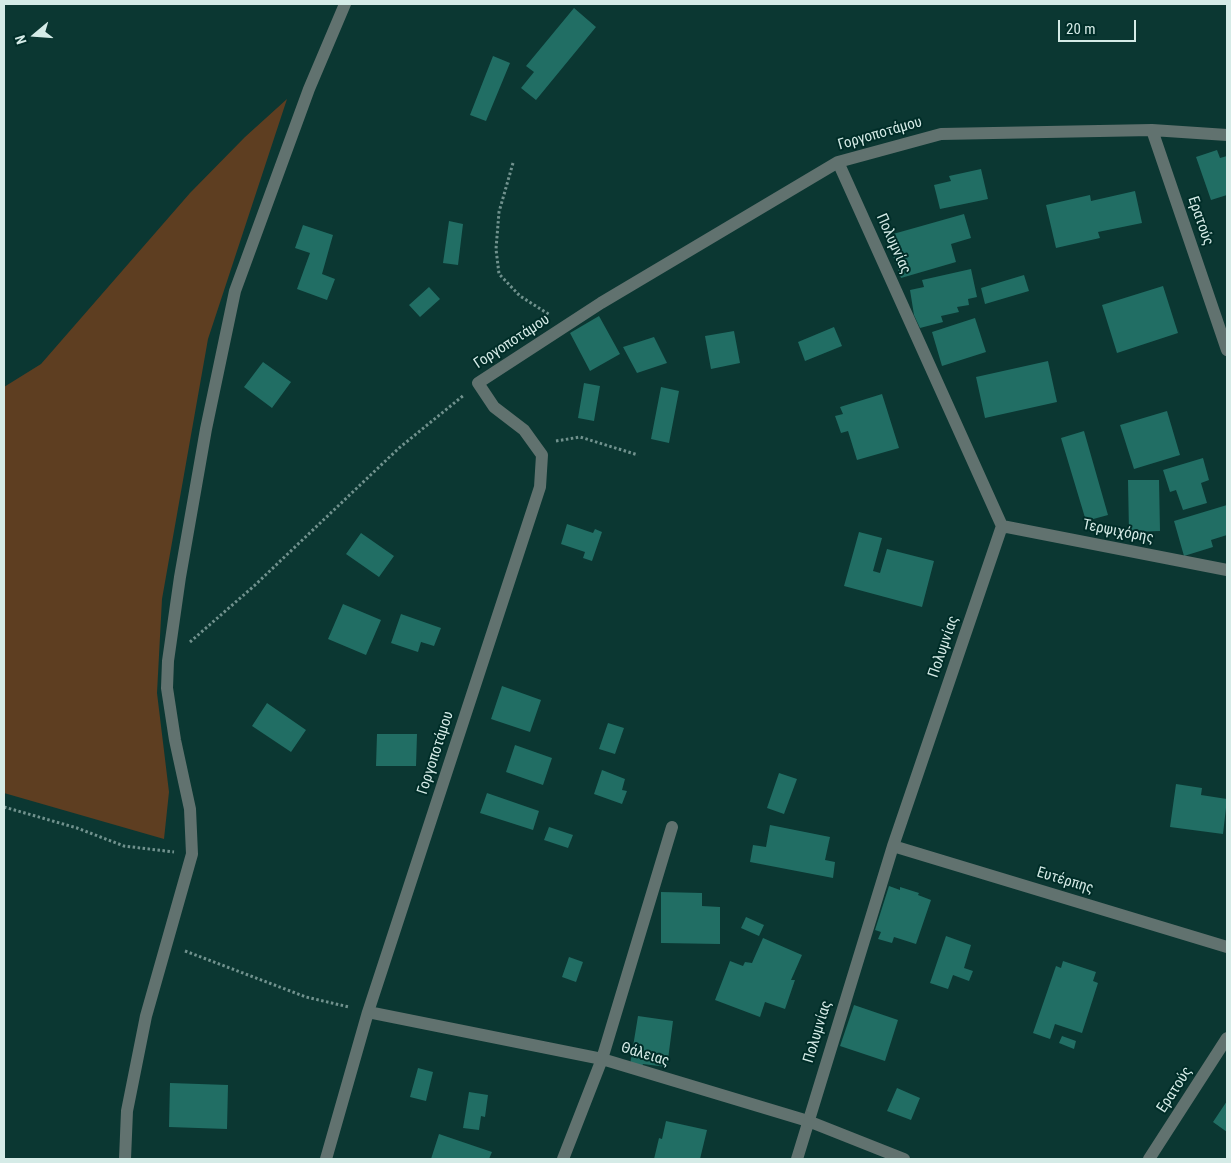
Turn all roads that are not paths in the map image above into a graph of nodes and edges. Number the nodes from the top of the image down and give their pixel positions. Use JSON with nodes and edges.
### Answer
{"nodes":[{"id":1,"x":345,"y":4,"type":"edge"},
{"id":2,"x":1152,"y":130,"type":"junction"},
{"id":3,"x":1227,"y":135,"type":"edge"},
{"id":4,"x":838,"y":162,"type":"junction"},
{"id":5,"x":1227,"y":350,"type":"edge"},
{"id":6,"x":1002,"y":526,"type":"junction"},
{"id":7,"x":1227,"y":570,"type":"edge"},
{"id":8,"x":672,"y":827,"type":"dead end"},
{"id":9,"x":893,"y":846,"type":"junction"},
{"id":10,"x":1227,"y":947,"type":"edge"},
{"id":11,"x":368,"y":1012,"type":"junction"},
{"id":12,"x":1227,"y":1038,"type":"edge"},
{"id":13,"x":602,"y":1058,"type":"junction"},
{"id":14,"x":808,"y":1121,"type":"junction"},
{"id":15,"x":126,"y":1159,"type":"edge"},
{"id":16,"x":326,"y":1159,"type":"edge"},
{"id":17,"x":563,"y":1159,"type":"edge"},
{"id":18,"x":797,"y":1159,"type":"edge"},
{"id":19,"x":904,"y":1159,"type":"edge"},
{"id":20,"x":1149,"y":1159,"type":"edge"}],
"edges":[{"from":1,"to":15,"type":"street"},
{"from":2,"to":3,"type":"street","name":"Γοργοποτάμου"},
{"from":2,"to":4,"type":"street","name":"Γοργοποτάμου"},
{"from":2,"to":5,"type":"street","name":"Ερατούς"},
{"from":4,"to":6,"type":"street","name":"Πολυμνίας"},
{"from":4,"to":11,"type":"street","name":"Γοργοποτάμου"},
{"from":6,"to":7,"type":"street","name":"Τερψιχόρης"},
{"from":6,"to":9,"type":"street","name":"Πολυμνίας"},
{"from":8,"to":13,"type":"street"},
{"from":9,"to":10,"type":"street","name":"Ευτέρπης"},
{"from":9,"to":14,"type":"street","name":"Πολυμνίας"},
{"from":11,"to":13,"type":"street","name":"Θάλειας"},
{"from":11,"to":16,"type":"street","name":"Γοργοποτάμου"},
{"from":12,"to":20,"type":"street","name":"Ερατούς"},
{"from":13,"to":14,"type":"street","name":"Θάλειας"},
{"from":13,"to":17,"type":"street"},
{"from":14,"to":18,"type":"street","name":"Πολυμνίας"},
{"from":14,"to":19,"type":"street","name":"Θάλειας"}]}
